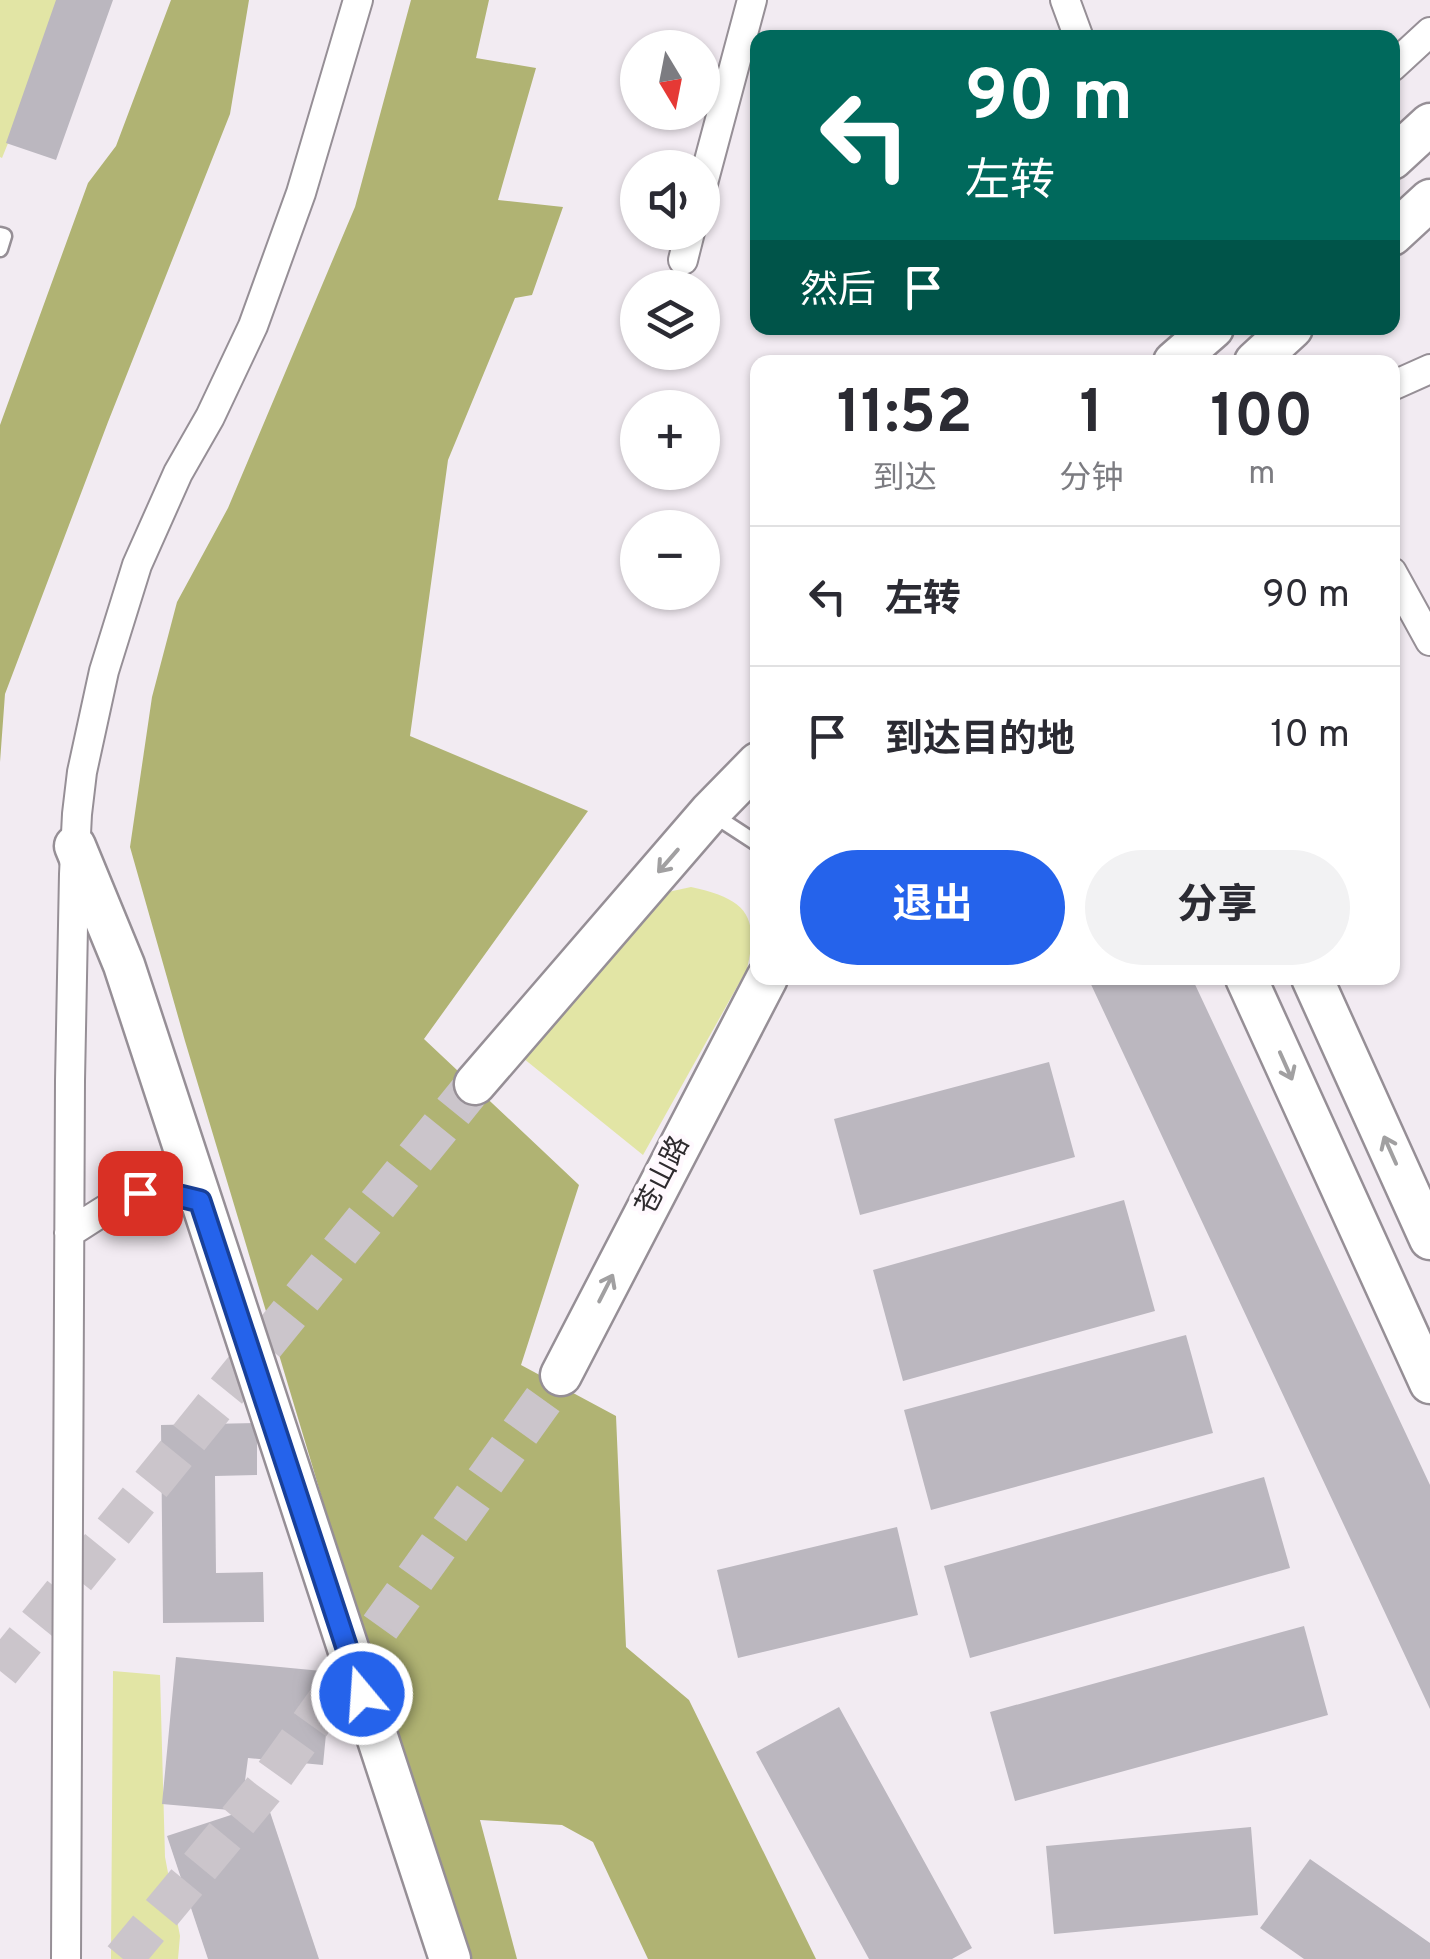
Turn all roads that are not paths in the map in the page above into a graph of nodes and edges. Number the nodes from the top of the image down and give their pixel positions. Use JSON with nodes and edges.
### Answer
{"nodes":[{"id":1,"x":358,"y":0,"type":"edge"},
{"id":2,"x":752,"y":0,"type":"edge"},
{"id":3,"x":1066,"y":0,"type":"edge"},
{"id":4,"x":1076,"y":30,"type":"edge"},
{"id":5,"x":1430,"y":32,"type":"edge"},
{"id":6,"x":1400,"y":60,"type":"edge"},
{"id":7,"x":1430,"y":124,"type":"edge"},
{"id":8,"x":712,"y":150,"type":"edge"},
{"id":9,"x":1400,"y":152,"type":"edge"},
{"id":10,"x":1430,"y":200,"type":"edge"},
{"id":11,"x":1400,"y":228,"type":"edge"},
{"id":12,"x":0,"y":235,"type":"edge"},
{"id":13,"x":0,"y":249,"type":"edge"},
{"id":14,"x":1204,"y":335,"type":"edge"},
{"id":15,"x":1285,"y":335,"type":"edge"},
{"id":16,"x":1182,"y":355,"type":"edge"},
{"id":17,"x":1263,"y":355,"type":"edge"},
{"id":18,"x":1430,"y":369,"type":"edge"},
{"id":19,"x":1400,"y":382,"type":"edge"},
{"id":20,"x":1400,"y":587,"type":"edge"},
{"id":21,"x":1430,"y":641,"type":"edge"},
{"id":22,"x":750,"y":771,"type":"edge"},
{"id":23,"x":710,"y":812,"type":"junction"},
{"id":24,"x":750,"y":839,"type":"edge"},
{"id":25,"x":75,"y":846,"type":"junction"},
{"id":26,"x":763,"y":985,"type":"edge"},
{"id":27,"x":1249,"y":985,"type":"edge"},
{"id":28,"x":1315,"y":985,"type":"edge"},
{"id":29,"x":475,"y":1084,"type":"tunnel mouth"},
{"id":30,"x":200,"y":1201,"type":"junction"},
{"id":31,"x":69,"y":1232,"type":"junction"},
{"id":32,"x":1430,"y":1239,"type":"edge"},
{"id":33,"x":561,"y":1375,"type":"tunnel mouth"},
{"id":34,"x":1430,"y":1383,"type":"edge"},
{"id":35,"x":66,"y":1959,"type":"edge"},
{"id":36,"x":450,"y":1959,"type":"edge"}],
"edges":[{"from":1,"to":25,"type":"street"},
{"from":2,"to":8,"type":"street"},
{"from":3,"to":4,"type":"street"},
{"from":5,"to":6,"type":"street"},
{"from":7,"to":9,"type":"street"},
{"from":10,"to":11,"type":"street"},
{"from":12,"to":13,"type":"lane"},
{"from":14,"to":16,"type":"street"},
{"from":15,"to":17,"type":"street"},
{"from":18,"to":19,"type":"street"},
{"from":20,"to":21,"type":"street"},
{"from":22,"to":23,"type":"street"},
{"from":23,"to":24,"type":"lane"},
{"from":23,"to":29,"type":"street","one_way":true},
{"from":25,"to":30,"type":"street"},
{"from":25,"to":31,"type":"street"},
{"from":33,"to":26,"type":"street","name":"苍山路","one_way":true},
{"from":27,"to":34,"type":"street","one_way":true},
{"from":32,"to":28,"type":"street","one_way":true},
{"from":30,"to":31,"type":"street"},
{"from":30,"to":36,"type":"street"},
{"from":31,"to":35,"type":"street"}]}
